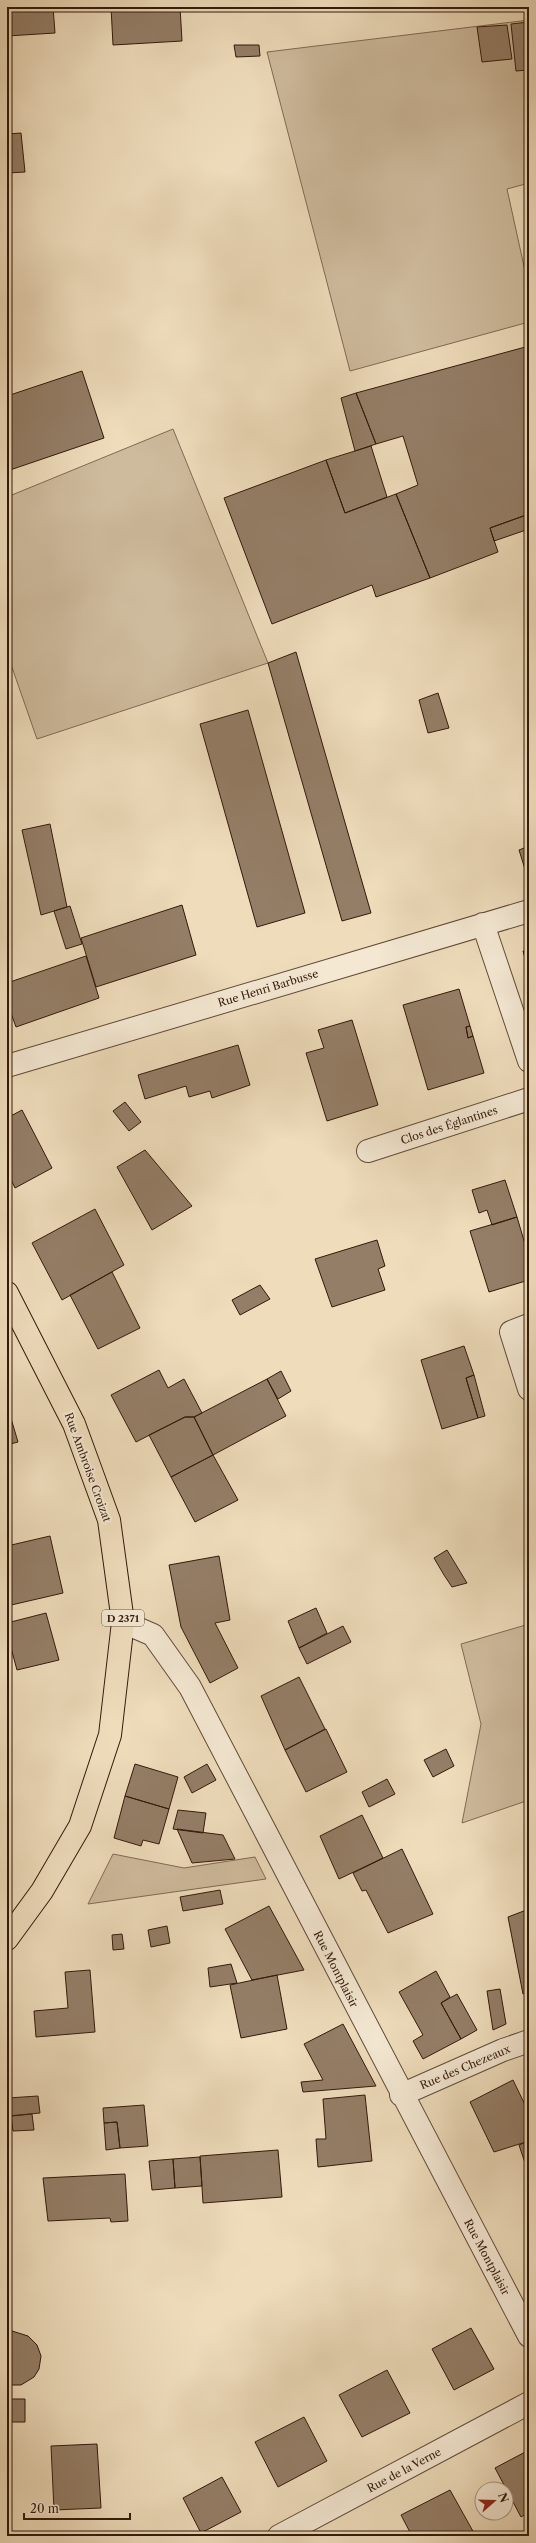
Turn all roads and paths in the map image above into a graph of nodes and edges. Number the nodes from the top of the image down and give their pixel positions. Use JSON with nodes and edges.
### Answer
{"nodes":[{"id":1,"x":529,"y":911,"type":"edge"},
{"id":2,"x":483,"y":924,"type":"junction"},
{"id":3,"x":529,"y":1061,"type":"edge"},
{"id":4,"x":7,"y":1066,"type":"edge"},
{"id":5,"x":529,"y":1099,"type":"edge"},
{"id":6,"x":368,"y":1151,"type":"dead end"},
{"id":7,"x":7,"y":1293,"type":"edge"},
{"id":8,"x":529,"y":1325,"type":"edge"},
{"id":9,"x":529,"y":1389,"type":"edge"},
{"id":10,"x":123,"y":1622,"type":"junction"},
{"id":11,"x":7,"y":1939,"type":"edge"},
{"id":12,"x":529,"y":2041,"type":"edge"},
{"id":13,"x":401,"y":2094,"type":"junction"},
{"id":14,"x":529,"y":2336,"type":"edge"},
{"id":15,"x":529,"y":2403,"type":"edge"},
{"id":16,"x":279,"y":2536,"type":"edge"}],
"edges":[{"from":1,"to":2,"type":"street","name":"Rue Henri Barbusse"},
{"from":2,"to":3,"type":"street"},
{"from":2,"to":4,"type":"street","name":"Rue Henri Barbusse"},
{"from":5,"to":6,"type":"street","name":"Clos des Églantines"},
{"from":7,"to":10,"type":"main road","name":"Rue Ambroise Croizat","number":"D 2371"},
{"from":8,"to":9,"type":"street"},
{"from":10,"to":11,"type":"main road","name":"Rue Ambroise Croizat","number":"D 2371"},
{"from":10,"to":13,"type":"street","name":"Rue Montplaisir"},
{"from":12,"to":13,"type":"street","name":"Rue des Chezeaux"},
{"from":13,"to":14,"type":"street","name":"Rue Montplaisir"},
{"from":15,"to":16,"type":"street","name":"Rue de la Verne"}]}
